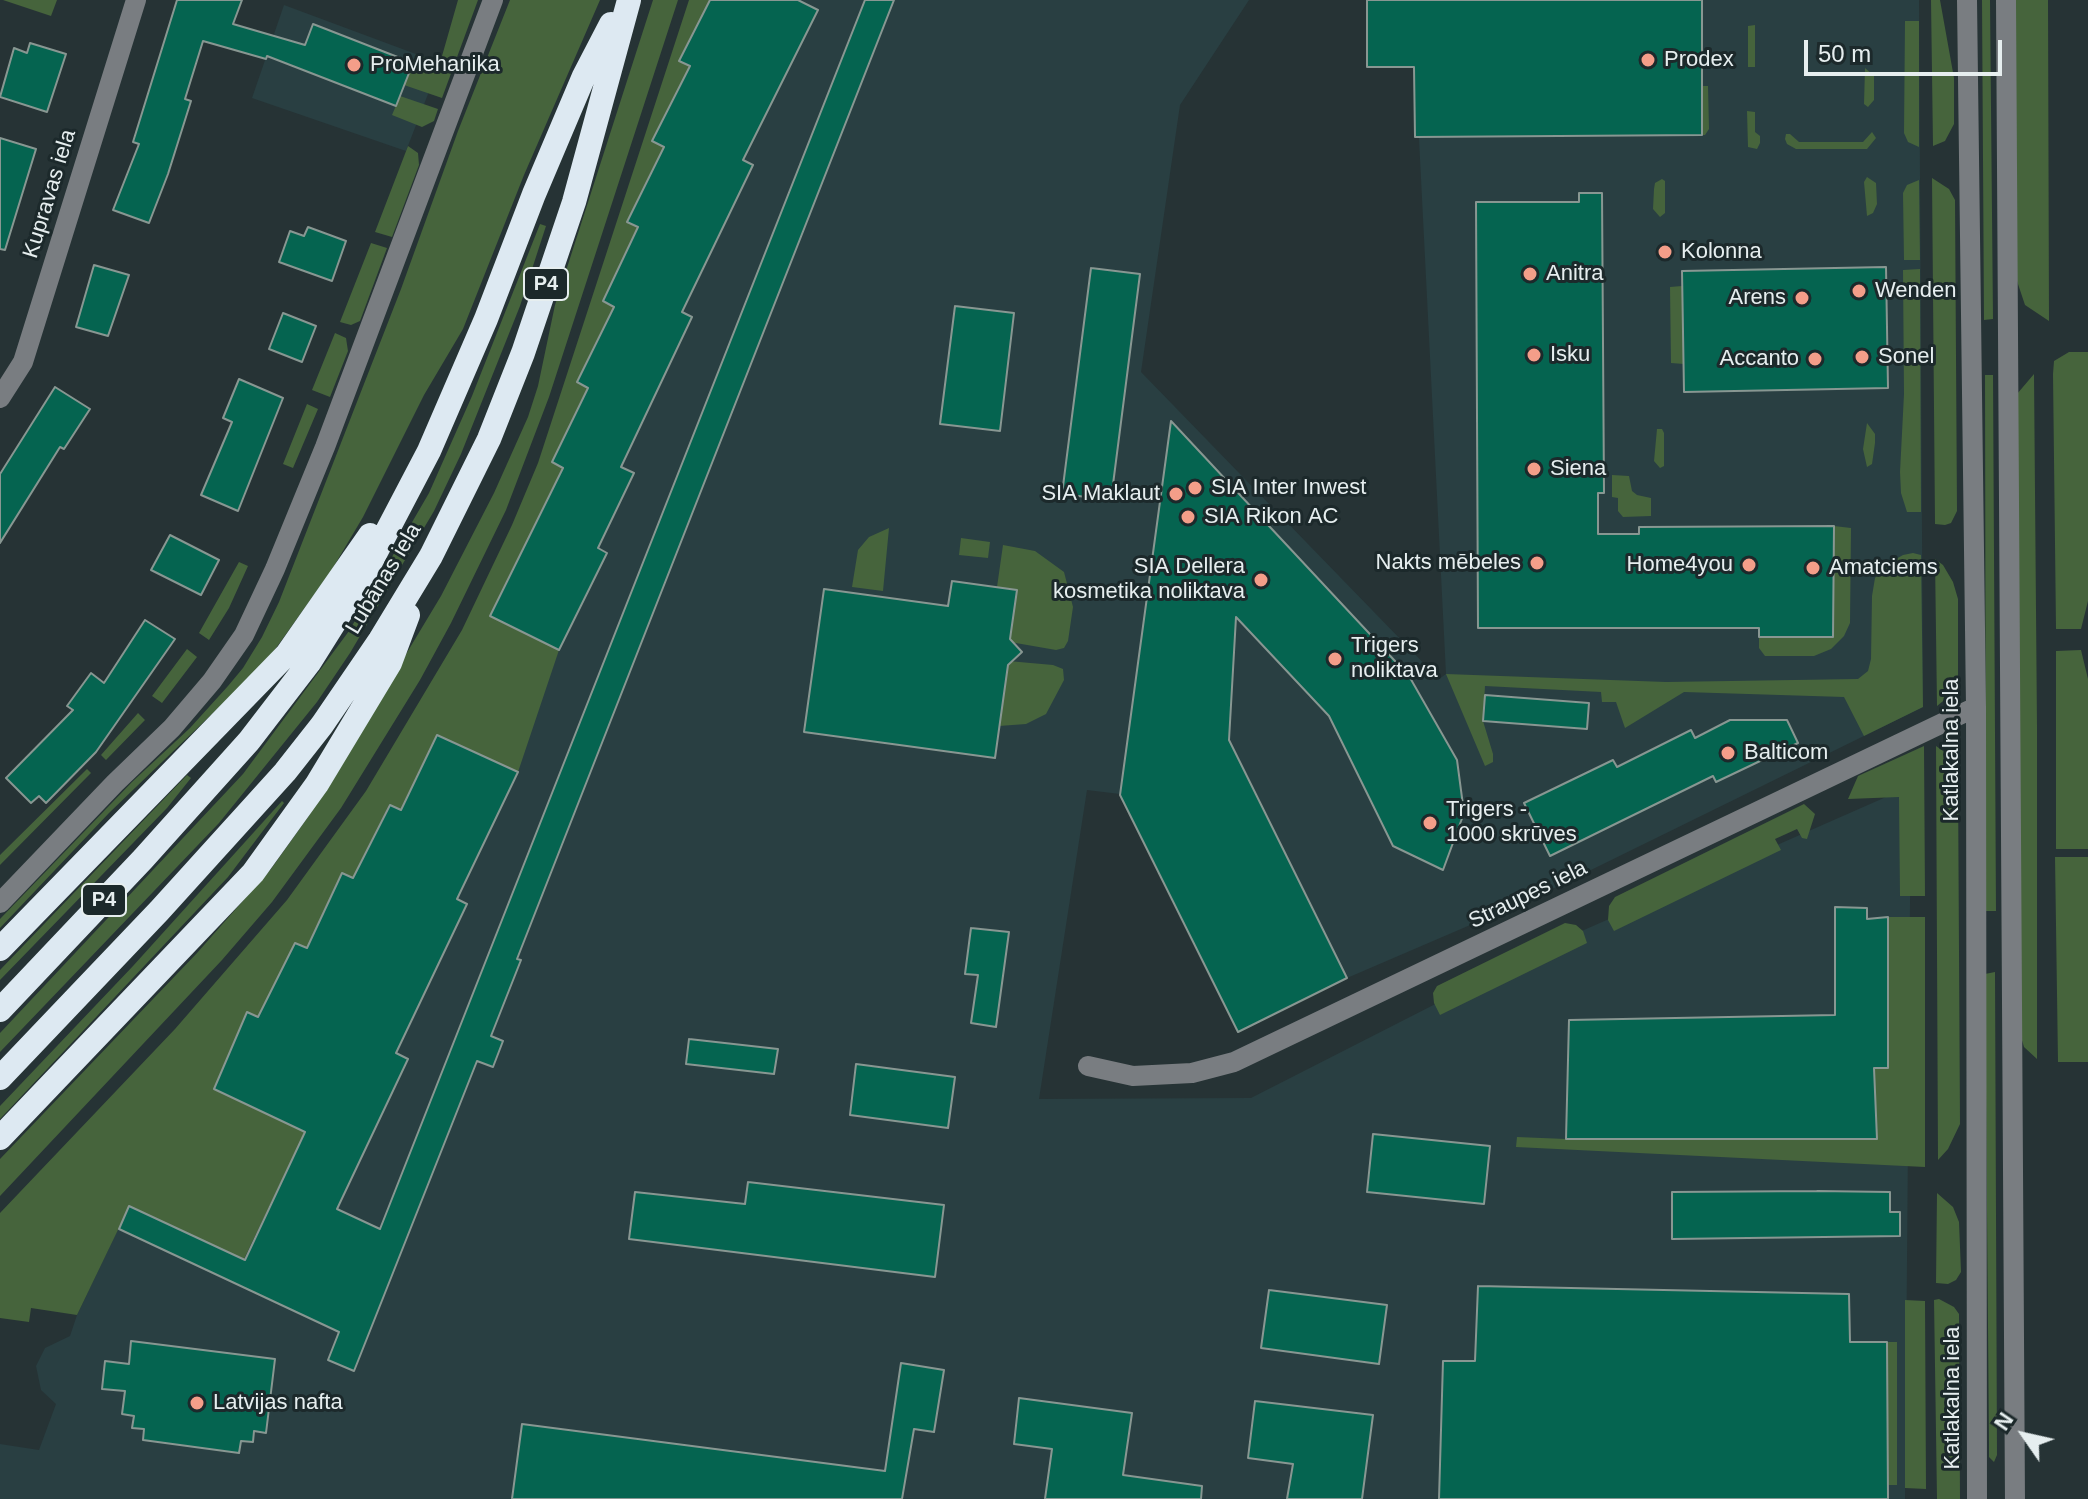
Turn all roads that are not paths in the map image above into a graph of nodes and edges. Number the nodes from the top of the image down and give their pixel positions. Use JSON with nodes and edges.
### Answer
{"nodes":[{"id":1,"x":136,"y":0,"type":"edge"},
{"id":2,"x":493,"y":0,"type":"edge"},
{"id":3,"x":626,"y":0,"type":"edge"},
{"id":4,"x":1967,"y":0,"type":"edge"},
{"id":5,"x":2006,"y":0,"type":"edge"},
{"id":6,"x":0,"y":398,"type":"edge"},
{"id":7,"x":429,"y":451,"type":"junction"},
{"id":8,"x":431,"y":556,"type":"junction"},
{"id":9,"x":1976,"y":707,"type":"junction"},
{"id":10,"x":0,"y":903,"type":"edge"},
{"id":11,"x":1976,"y":938,"type":"junction"},
{"id":12,"x":2013,"y":938,"type":"junction"},
{"id":13,"x":0,"y":949,"type":"edge"},
{"id":14,"x":0,"y":1010,"type":"edge"},
{"id":15,"x":1088,"y":1066,"type":"dead end"},
{"id":16,"x":0,"y":1078,"type":"edge"},
{"id":17,"x":0,"y":1138,"type":"edge"},
{"id":18,"x":1977,"y":1499,"type":"edge"},
{"id":19,"x":2015,"y":1499,"type":"edge"}],
"edges":[{"from":1,"to":6,"type":"street","name":"Kupravas iela"},
{"from":2,"to":10,"type":"street"},
{"from":3,"to":7,"type":"highway","name":"Lubānas iela","number":"P4"},
{"from":3,"to":8,"type":"highway","name":"Lubānas iela","number":"P4"},
{"from":4,"to":9,"type":"street","name":"Katlakalna iela"},
{"from":5,"to":12,"type":"street"},
{"from":7,"to":13,"type":"highway"},
{"from":7,"to":14,"type":"highway","name":"Lubānas iela","number":"P4"},
{"from":8,"to":16,"type":"highway","name":"Lubānas iela","number":"P4"},
{"from":8,"to":17,"type":"highway"},
{"from":9,"to":11,"type":"street","name":"Katlakalna iela"},
{"from":9,"to":15,"type":"street","name":"Straupes iela"},
{"from":11,"to":12,"type":"street"},
{"from":11,"to":18,"type":"street","name":"Katlakalna iela"},
{"from":12,"to":19,"type":"street"}]}
